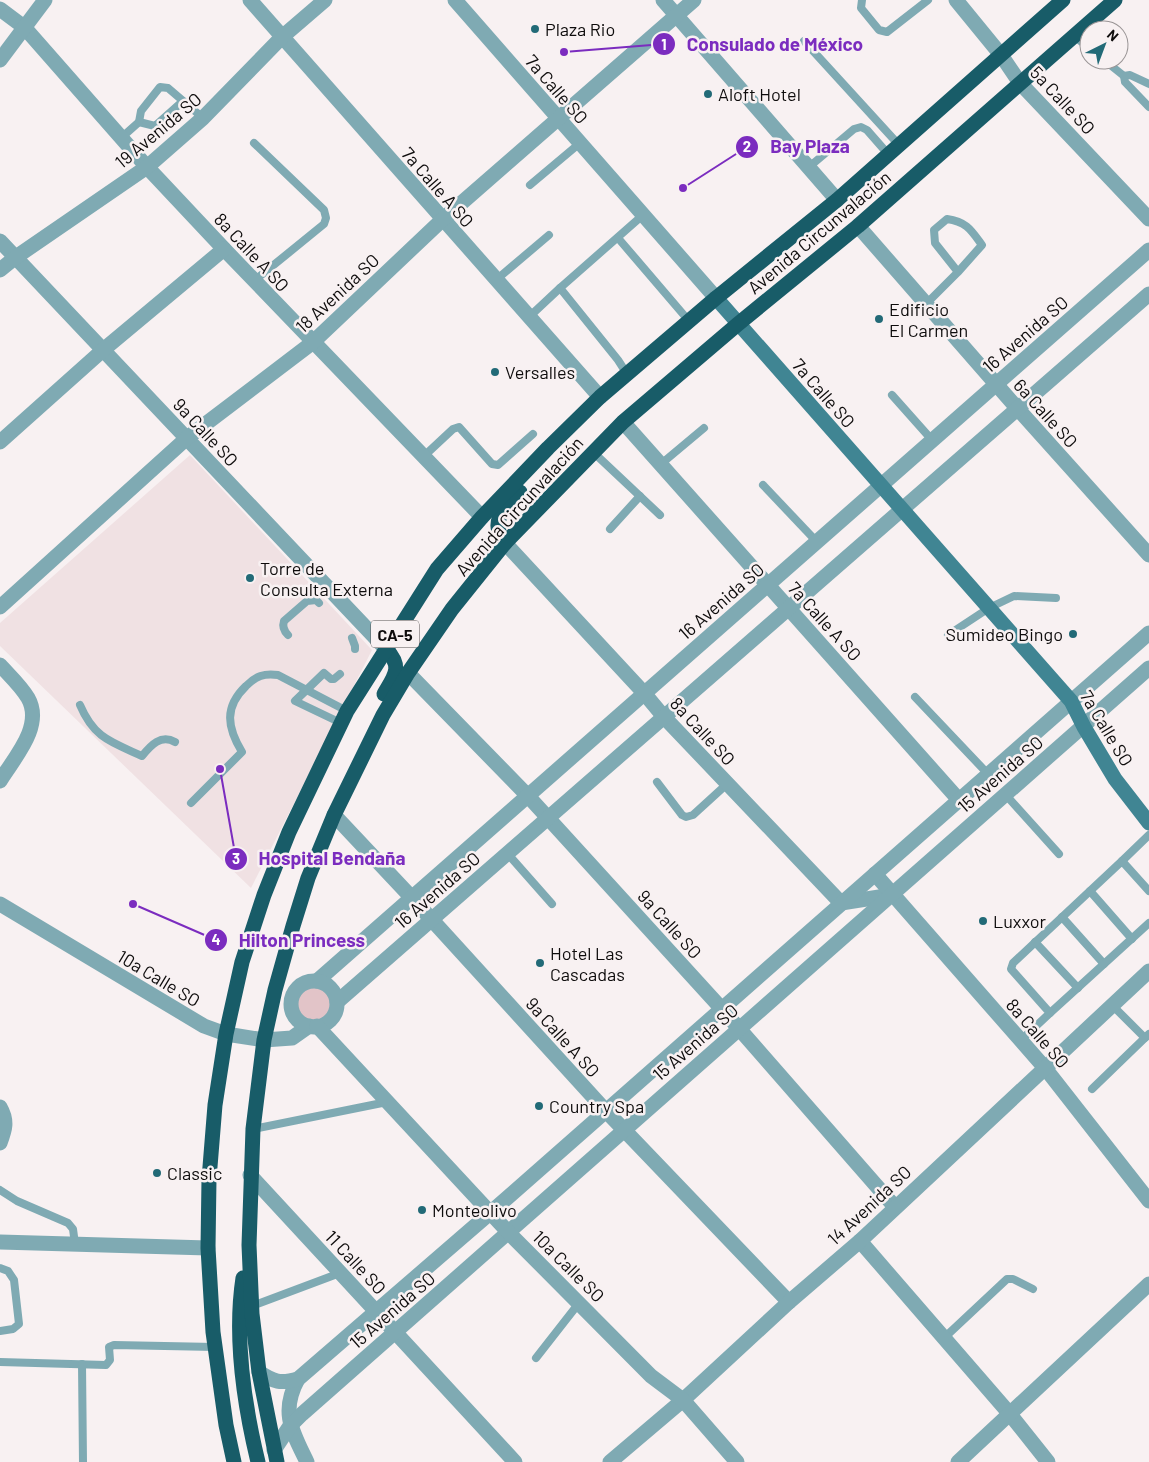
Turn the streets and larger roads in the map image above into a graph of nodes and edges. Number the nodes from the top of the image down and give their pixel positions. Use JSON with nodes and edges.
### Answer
{"nodes":[{"id":1,"x":46,"y":0,"type":"edge"},
{"id":2,"x":250,"y":0,"type":"edge"},
{"id":3,"x":325,"y":0,"type":"edge"},
{"id":4,"x":455,"y":0,"type":"edge"},
{"id":5,"x":662,"y":0,"type":"edge"},
{"id":6,"x":694,"y":0,"type":"edge"},
{"id":7,"x":956,"y":0,"type":"edge"},
{"id":8,"x":1063,"y":0,"type":"edge"},
{"id":9,"x":1115,"y":0,"type":"edge"},
{"id":10,"x":0,"y":9,"type":"edge"},
{"id":11,"x":676,"y":16,"type":"junction"},
{"id":12,"x":24,"y":27,"type":"junction"},
{"id":13,"x":282,"y":37,"type":"junction"},
{"id":14,"x":1000,"y":55,"type":"junction"},
{"id":15,"x":0,"y":60,"type":"edge"},
{"id":16,"x":1020,"y":83,"type":"junction"},
{"id":17,"x":559,"y":119,"type":"junction"},
{"id":18,"x":147,"y":167,"type":"junction"},
{"id":19,"x":837,"y":200,"type":"junction"},
{"id":20,"x":1149,"y":219,"type":"edge"},
{"id":21,"x":442,"y":220,"type":"junction"},
{"id":22,"x":858,"y":226,"type":"junction"},
{"id":23,"x":0,"y":241,"type":"edge"},
{"id":24,"x":224,"y":250,"type":"junction"},
{"id":25,"x":1149,"y":250,"type":"edge"},
{"id":26,"x":16,"y":257,"type":"junction"},
{"id":27,"x":0,"y":270,"type":"edge"},
{"id":28,"x":716,"y":298,"type":"junction"},
{"id":29,"x":1147,"y":299,"type":"edge"},
{"id":30,"x":738,"y":324,"type":"junction"},
{"id":31,"x":312,"y":342,"type":"junction"},
{"id":32,"x":104,"y":350,"type":"junction"},
{"id":33,"x":996,"y":384,"type":"junction"},
{"id":34,"x":600,"y":397,"type":"junction"},
{"id":35,"x":1017,"y":408,"type":"junction"},
{"id":36,"x":623,"y":422,"type":"junction"},
{"id":37,"x":187,"y":438,"type":"junction"},
{"id":38,"x":0,"y":442,"type":"edge"},
{"id":39,"x":548,"y":448,"type":"junction"},
{"id":40,"x":881,"y":486,"type":"junction"},
{"id":41,"x":902,"y":509,"type":"junction"},
{"id":42,"x":482,"y":518,"type":"junction"},
{"id":43,"x":505,"y":543,"type":"junction"},
{"id":44,"x":1149,"y":555,"type":"edge"},
{"id":45,"x":768,"y":585,"type":"junction"},
{"id":46,"x":0,"y":607,"type":"edge"},
{"id":47,"x":788,"y":608,"type":"junction"},
{"id":48,"x":1149,"y":633,"type":"edge"},
{"id":49,"x":386,"y":649,"type":"junction"},
{"id":50,"x":0,"y":665,"type":"edge"},
{"id":51,"x":1149,"y":668,"type":"edge"},
{"id":52,"x":408,"y":673,"type":"junction"},
{"id":53,"x":644,"y":693,"type":"junction"},
{"id":54,"x":1071,"y":701,"type":"junction"},
{"id":55,"x":383,"y":715,"type":"junction"},
{"id":56,"x":664,"y":717,"type":"junction"},
{"id":57,"x":1084,"y":727,"type":"junction"},
{"id":58,"x":0,"y":781,"type":"edge"},
{"id":59,"x":528,"y":796,"type":"junction"},
{"id":60,"x":958,"y":800,"type":"junction"},
{"id":61,"x":334,"y":814,"type":"junction"},
{"id":62,"x":548,"y":818,"type":"junction"},
{"id":63,"x":1149,"y":823,"type":"edge"},
{"id":64,"x":876,"y":874,"type":"junction"},
{"id":65,"x":893,"y":895,"type":"junction"},
{"id":66,"x":412,"y":898,"type":"junction"},
{"id":67,"x":841,"y":903,"type":"junction"},
{"id":68,"x":0,"y":904,"type":"edge"},
{"id":69,"x":432,"y":919,"type":"junction"},
{"id":70,"x":1149,"y":971,"type":"edge"},
{"id":71,"x":317,"y":981,"type":"junction"},
{"id":72,"x":275,"y":990,"type":"junction"},
{"id":73,"x":292,"y":996,"type":"junction"},
{"id":74,"x":337,"y":1002,"type":"junction"},
{"id":75,"x":721,"y":1008,"type":"junction"},
{"id":76,"x":313,"y":1026,"type":"junction"},
{"id":77,"x":738,"y":1028,"type":"junction"},
{"id":78,"x":226,"y":1034,"type":"junction"},
{"id":79,"x":264,"y":1040,"type":"junction"},
{"id":80,"x":1045,"y":1068,"type":"junction"},
{"id":81,"x":0,"y":1107,"type":"edge"},
{"id":82,"x":605,"y":1110,"type":"junction"},
{"id":83,"x":623,"y":1130,"type":"junction"},
{"id":84,"x":0,"y":1144,"type":"edge"},
{"id":85,"x":250,"y":1175,"type":"junction"},
{"id":86,"x":1149,"y":1201,"type":"edge"},
{"id":87,"x":895,"y":1207,"type":"junction"},
{"id":88,"x":490,"y":1213,"type":"junction"},
{"id":89,"x":509,"y":1233,"type":"junction"},
{"id":90,"x":860,"y":1241,"type":"junction"},
{"id":91,"x":0,"y":1242,"type":"edge"},
{"id":92,"x":248,"y":1245,"type":"junction"},
{"id":93,"x":208,"y":1248,"type":"junction"},
{"id":94,"x":1149,"y":1284,"type":"edge"},
{"id":95,"x":789,"y":1302,"type":"junction"},
{"id":96,"x":376,"y":1312,"type":"junction"},
{"id":97,"x":395,"y":1332,"type":"junction"},
{"id":98,"x":259,"y":1372,"type":"junction"},
{"id":99,"x":298,"y":1379,"type":"junction"},
{"id":100,"x":683,"y":1400,"type":"junction"},
{"id":101,"x":1009,"y":1413,"type":"junction"},
{"id":102,"x":290,"y":1426,"type":"junction"},
{"id":103,"x":275,"y":1456,"type":"edge"},
{"id":104,"x":732,"y":1460,"type":"edge"},
{"id":105,"x":234,"y":1462,"type":"edge"},
{"id":106,"x":258,"y":1462,"type":"edge"},
{"id":107,"x":306,"y":1462,"type":"edge"},
{"id":108,"x":515,"y":1462,"type":"edge"},
{"id":109,"x":610,"y":1462,"type":"edge"},
{"id":110,"x":958,"y":1462,"type":"edge"},
{"id":111,"x":1048,"y":1462,"type":"edge"}],
"edges":[{"from":1,"to":12,"type":"street"},
{"from":2,"to":13,"type":"street","name":"7a Calle A SO"},
{"from":3,"to":13,"type":"street","name":"19 Avenida SO"},
{"from":4,"to":17,"type":"street","name":"7a Calle SO"},
{"from":5,"to":11,"type":"street"},
{"from":6,"to":11,"type":"street","name":"18 Avenida SO"},
{"from":7,"to":14,"type":"street","name":"5a Calle SO"},
{"from":8,"to":14,"type":"highway","name":"Avenida Circunvalación","number":"CA-5"},
{"from":9,"to":16,"type":"highway","name":"Avenida Circunvalación","number":"CA-5"},
{"from":10,"to":12,"type":"street","name":"8a Calle A SO"},
{"from":11,"to":17,"type":"street","name":"18 Avenida SO"},
{"from":11,"to":19,"type":"street"},
{"from":12,"to":15,"type":"street"},
{"from":12,"to":18,"type":"street","name":"8a Calle A SO"},
{"from":13,"to":18,"type":"street","name":"19 Avenida SO"},
{"from":13,"to":21,"type":"street","name":"7a Calle A SO"},
{"from":14,"to":16,"type":"street","name":"5a Calle SO"},
{"from":14,"to":19,"type":"highway","name":"Avenida Circunvalación","number":"CA-5"},
{"from":16,"to":20,"type":"street","name":"5a Calle SO"},
{"from":16,"to":22,"type":"highway","name":"Avenida Circunvalación","number":"CA-5"},
{"from":17,"to":21,"type":"street","name":"18 Avenida SO"},
{"from":17,"to":28,"type":"street","name":"7a Calle SO"},
{"from":18,"to":24,"type":"street","name":"8a Calle A SO"},
{"from":18,"to":26,"type":"street","name":"19 Avenida SO"},
{"from":19,"to":28,"type":"highway","name":"Avenida Circunvalación","number":"CA-5"},
{"from":21,"to":31,"type":"street","name":"18 Avenida SO"},
{"from":21,"to":34,"type":"street","name":"7a Calle A SO"},
{"from":22,"to":30,"type":"highway","name":"Avenida Circunvalación","number":"CA-5"},
{"from":22,"to":33,"type":"street","name":"6a Calle SO"},
{"from":23,"to":26,"type":"street","name":"9a Calle SO"},
{"from":24,"to":31,"type":"street","name":"8a Calle A SO"},
{"from":24,"to":32,"type":"street"},
{"from":25,"to":33,"type":"street","name":"16 Avenida SO"},
{"from":26,"to":27,"type":"street","name":"19 Avenida SO"},
{"from":26,"to":32,"type":"street","name":"9a Calle SO"},
{"from":28,"to":30,"type":"main road","name":"7a Calle SO"},
{"from":28,"to":34,"type":"highway","name":"Avenida Circunvalación","number":"CA-5"},
{"from":29,"to":35,"type":"street","name":"16 Avenida SO"},
{"from":30,"to":36,"type":"highway","name":"Avenida Circunvalación","number":"CA-5"},
{"from":30,"to":40,"type":"main road","name":"7a Calle SO"},
{"from":31,"to":37,"type":"street","name":"18 Avenida SO"},
{"from":31,"to":42,"type":"street","name":"8a Calle A SO"},
{"from":32,"to":37,"type":"street","name":"9a Calle SO"},
{"from":32,"to":38,"type":"street"},
{"from":33,"to":35,"type":"street","name":"6a Calle SO"},
{"from":33,"to":40,"type":"street","name":"16 Avenida SO"},
{"from":34,"to":39,"type":"highway","name":"Avenida Circunvalación","number":"CA-5"},
{"from":35,"to":41,"type":"street","name":"16 Avenida SO"},
{"from":35,"to":44,"type":"street","name":"6a Calle SO"},
{"from":36,"to":43,"type":"highway","name":"Avenida Circunvalación","number":"CA-5"},
{"from":36,"to":45,"type":"street","name":"7a Calle A SO"},
{"from":37,"to":46,"type":"street","name":"18 Avenida SO"},
{"from":37,"to":49,"type":"street","name":"9a Calle SO"},
{"from":39,"to":42,"type":"highway","name":"Avenida Circunvalación","number":"CA-5"},
{"from":39,"to":43,"type":"highway"},
{"from":40,"to":41,"type":"main road","name":"7a Calle SO"},
{"from":40,"to":45,"type":"street","name":"16 Avenida SO"},
{"from":41,"to":47,"type":"street","name":"16 Avenida SO"},
{"from":41,"to":54,"type":"main road","name":"7a Calle SO"},
{"from":42,"to":49,"type":"highway","name":"Avenida Circunvalación","number":"CA-5"},
{"from":43,"to":52,"type":"highway","name":"Avenida Circunvalación","number":"CA-5"},
{"from":43,"to":53,"type":"street","name":"8a Calle SO"},
{"from":45,"to":47,"type":"street","name":"7a Calle A SO"},
{"from":45,"to":53,"type":"street","name":"16 Avenida SO"},
{"from":47,"to":56,"type":"street","name":"16 Avenida SO"},
{"from":47,"to":60,"type":"street","name":"7a Calle A SO"},
{"from":48,"to":54,"type":"street","name":"15 Avenida SO"},
{"from":49,"to":55,"type":"highway"},
{"from":49,"to":78,"type":"highway","name":"Avenida Circunvalación","number":"CA-5"},
{"from":50,"to":58,"type":"street"},
{"from":51,"to":57,"type":"street","name":"15 Avenida SO"},
{"from":52,"to":55,"type":"highway","name":"Avenida Circunvalación","number":"CA-5"},
{"from":52,"to":59,"type":"street","name":"9a Calle SO"},
{"from":53,"to":56,"type":"street","name":"8a Calle SO"},
{"from":53,"to":59,"type":"street","name":"16 Avenida SO"},
{"from":54,"to":57,"type":"main road","name":"7a Calle SO"},
{"from":54,"to":60,"type":"street","name":"15 Avenida SO"},
{"from":55,"to":61,"type":"highway","name":"Avenida Circunvalación","number":"CA-5"},
{"from":56,"to":62,"type":"street","name":"16 Avenida SO"},
{"from":56,"to":67,"type":"street","name":"8a Calle SO"},
{"from":57,"to":63,"type":"main road","name":"7a Calle SO"},
{"from":57,"to":65,"type":"street","name":"15 Avenida SO"},
{"from":59,"to":62,"type":"street","name":"9a Calle SO"},
{"from":59,"to":66,"type":"street","name":"16 Avenida SO"},
{"from":60,"to":64,"type":"street","name":"15 Avenida SO"},
{"from":61,"to":66,"type":"street","name":"9a Calle A SO"},
{"from":61,"to":72,"type":"highway","name":"Avenida Circunvalación","number":"CA-5"},
{"from":62,"to":69,"type":"street","name":"16 Avenida SO"},
{"from":62,"to":75,"type":"street","name":"9a Calle SO"},
{"from":64,"to":65,"type":"street","name":"8a Calle SO"},
{"from":64,"to":67,"type":"street","name":"15 Avenida SO"},
{"from":65,"to":67,"type":"street"},
{"from":65,"to":77,"type":"street","name":"15 Avenida SO"},
{"from":65,"to":80,"type":"street","name":"8a Calle SO"},
{"from":66,"to":69,"type":"street","name":"9a Calle A SO"},
{"from":66,"to":71,"type":"street","name":"16 Avenida SO"},
{"from":67,"to":75,"type":"street","name":"15 Avenida SO"},
{"from":68,"to":78,"type":"street","name":"10a Calle SO"},
{"from":69,"to":74,"type":"street","name":"16 Avenida SO"},
{"from":69,"to":82,"type":"street","name":"9a Calle A SO"},
{"from":70,"to":80,"type":"street","name":"14 Avenida SO"},
{"from":71,"to":73,"type":"street"},
{"from":71,"to":74,"type":"street"},
{"from":72,"to":73,"type":"street"},
{"from":72,"to":79,"type":"highway","name":"Avenida Circunvalación","number":"CA-5"},
{"from":73,"to":76,"type":"street"},
{"from":74,"to":76,"type":"street"},
{"from":75,"to":77,"type":"street","name":"9a Calle SO"},
{"from":75,"to":82,"type":"street","name":"15 Avenida SO"},
{"from":76,"to":79,"type":"street","name":"10a Calle SO"},
{"from":76,"to":88,"type":"street","name":"10a Calle SO"},
{"from":77,"to":83,"type":"street","name":"15 Avenida SO"},
{"from":77,"to":87,"type":"street","name":"9a Calle SO"},
{"from":78,"to":79,"type":"street","name":"10a Calle SO"},
{"from":78,"to":93,"type":"highway","name":"Avenida Circunvalación","number":"CA-5"},
{"from":79,"to":85,"type":"highway","name":"Avenida Circunvalación","number":"CA-5"},
{"from":80,"to":86,"type":"street","name":"8a Calle SO"},
{"from":80,"to":87,"type":"street","name":"14 Avenida SO"},
{"from":81,"to":84,"type":"street"},
{"from":82,"to":83,"type":"street","name":"9a Calle A SO"},
{"from":82,"to":88,"type":"street","name":"15 Avenida SO"},
{"from":83,"to":89,"type":"street","name":"15 Avenida SO"},
{"from":83,"to":95,"type":"street","name":"9a Calle A SO"},
{"from":85,"to":92,"type":"highway","name":"Avenida Circunvalación","number":"CA-5"},
{"from":85,"to":96,"type":"street","name":"11 Calle SO"},
{"from":87,"to":90,"type":"street","name":"14 Avenida SO"},
{"from":88,"to":89,"type":"street","name":"10a Calle SO"},
{"from":88,"to":96,"type":"street","name":"15 Avenida SO"},
{"from":89,"to":97,"type":"street","name":"15 Avenida SO"},
{"from":89,"to":100,"type":"street","name":"10a Calle SO"},
{"from":90,"to":95,"type":"street","name":"14 Avenida SO"},
{"from":90,"to":101,"type":"street"},
{"from":91,"to":93,"type":"street"},
{"from":92,"to":98,"type":"highway","name":"Avenida Circunvalación","number":"CA-5"},
{"from":92,"to":106,"type":"highway"},
{"from":93,"to":105,"type":"highway","name":"Avenida Circunvalación","number":"CA-5"},
{"from":94,"to":101,"type":"street"},
{"from":95,"to":100,"type":"street","name":"14 Avenida SO"},
{"from":96,"to":97,"type":"street","name":"11 Calle SO"},
{"from":96,"to":99,"type":"street","name":"15 Avenida SO"},
{"from":97,"to":102,"type":"street","name":"15 Avenida SO"},
{"from":97,"to":108,"type":"street","name":"11 Calle SO"},
{"from":98,"to":99,"type":"street"},
{"from":98,"to":103,"type":"highway","name":"Avenida Circunvalación","number":"CA-5"},
{"from":99,"to":102,"type":"street"},
{"from":100,"to":104,"type":"street","name":"10a Calle SO"},
{"from":100,"to":109,"type":"street","name":"14 Avenida SO"},
{"from":101,"to":110,"type":"street"},
{"from":101,"to":111,"type":"street"},
{"from":102,"to":103,"type":"street","name":"15 Avenida SO"},
{"from":102,"to":107,"type":"street"}]}
